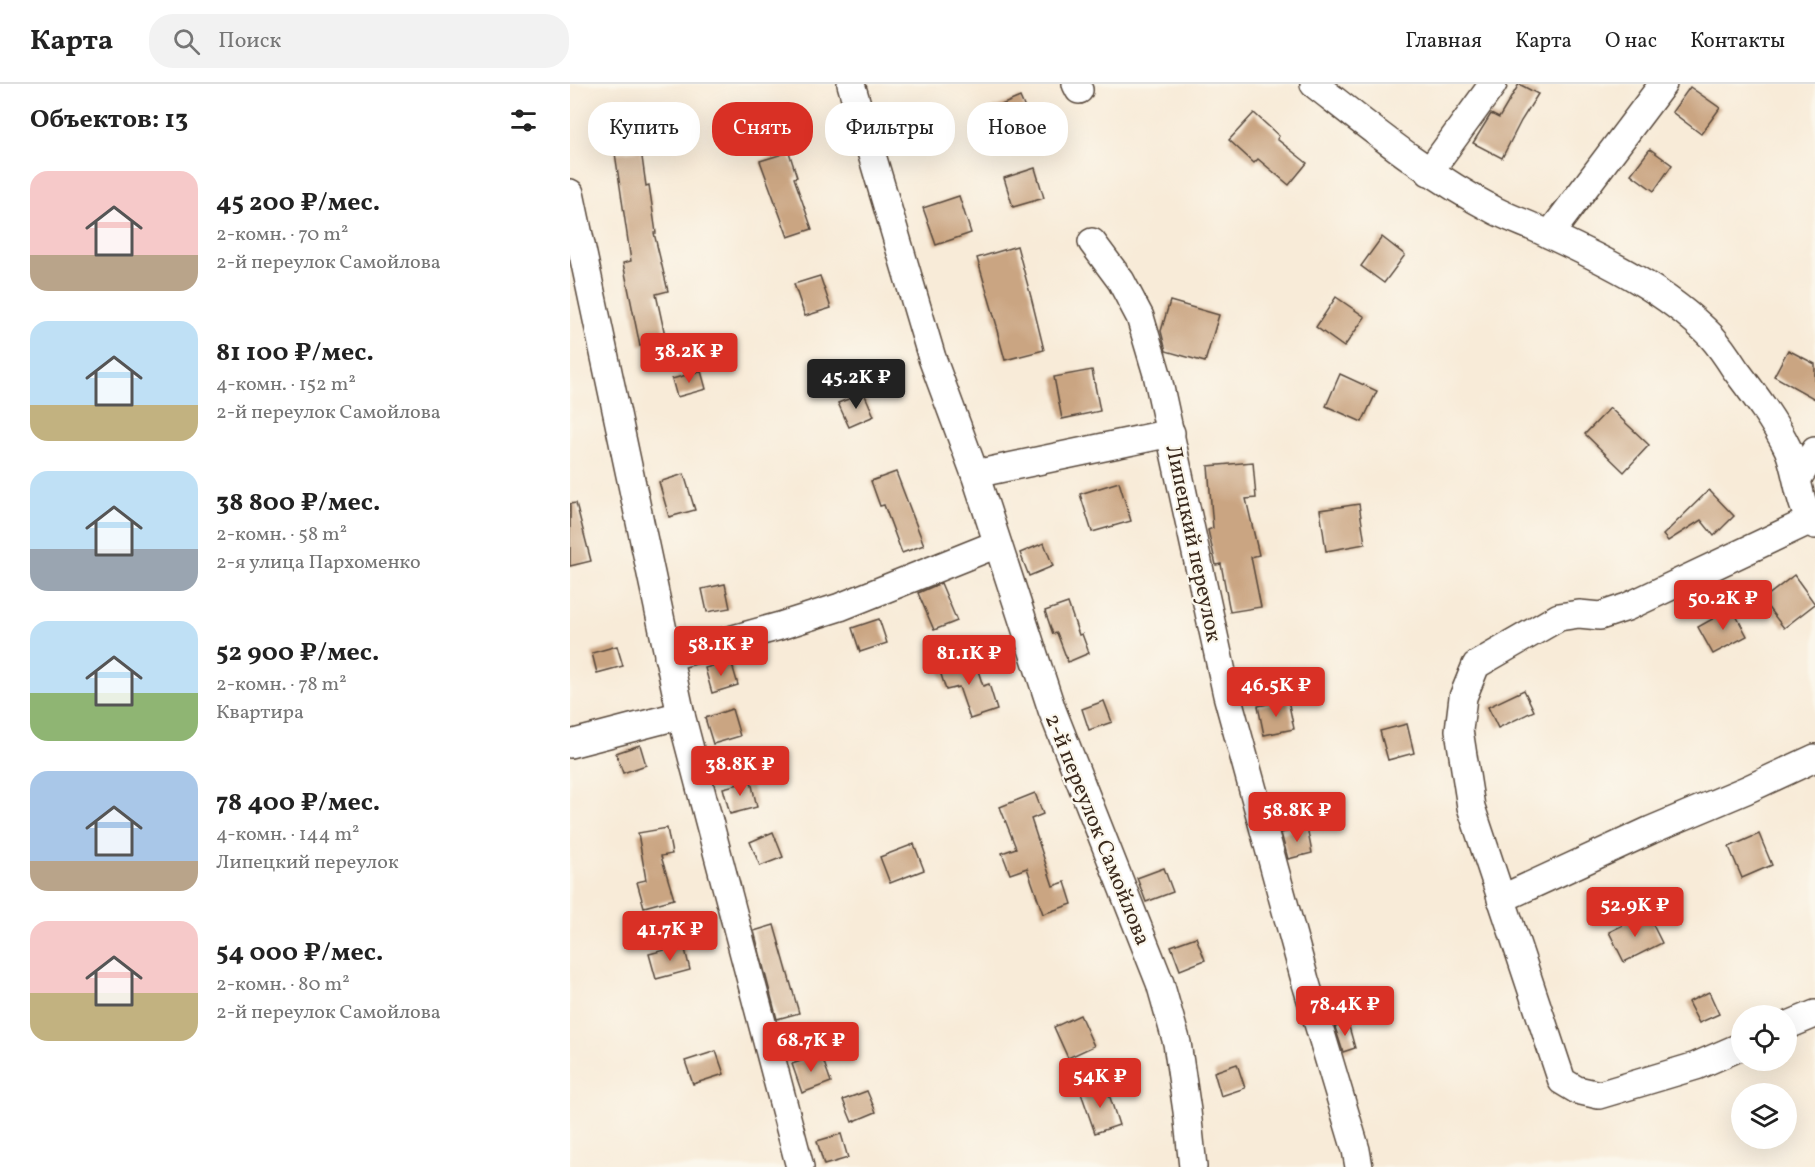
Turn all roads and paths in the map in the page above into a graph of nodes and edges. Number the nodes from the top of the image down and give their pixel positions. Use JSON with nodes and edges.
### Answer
{"nodes":[{"id":1,"x":851,"y":84,"type":"edge"},
{"id":2,"x":1314,"y":84,"type":"edge"},
{"id":3,"x":1492,"y":84,"type":"edge"},
{"id":4,"x":1663,"y":84,"type":"edge"},
{"id":5,"x":1429,"y":172,"type":"junction"},
{"id":6,"x":570,"y":193,"type":"edge"},
{"id":7,"x":1550,"y":234,"type":"junction"},
{"id":8,"x":1092,"y":242,"type":"dead end"},
{"id":9,"x":1171,"y":434,"type":"junction"},
{"id":10,"x":1815,"y":451,"type":"edge"},
{"id":11,"x":975,"y":474,"type":"junction"},
{"id":12,"x":1798,"y":478,"type":"junction"},
{"id":13,"x":1813,"y":523,"type":"edge"},
{"id":14,"x":997,"y":544,"type":"junction"},
{"id":15,"x":668,"y":657,"type":"junction"},
{"id":16,"x":681,"y":715,"type":"junction"},
{"id":17,"x":570,"y":744,"type":"edge"},
{"id":18,"x":1815,"y":758,"type":"edge"},
{"id":19,"x":1501,"y":899,"type":"junction"},
{"id":20,"x":1815,"y":1014,"type":"edge"},
{"id":21,"x":1797,"y":1021,"type":"edge"},
{"id":22,"x":1731,"y":1051,"type":"edge"},
{"id":23,"x":800,"y":1167,"type":"edge"},
{"id":24,"x":1193,"y":1167,"type":"edge"},
{"id":25,"x":1359,"y":1167,"type":"edge"}],
"edges":[{"from":1,"to":11,"type":"street","name":"2-й переулок Самойлова"},
{"from":2,"to":5,"type":"street"},
{"from":3,"to":5,"type":"street"},
{"from":4,"to":7,"type":"street"},
{"from":5,"to":7,"type":"street"},
{"from":6,"to":15,"type":"street"},
{"from":7,"to":12,"type":"street"},
{"from":8,"to":9,"type":"street","name":"Липецкий переулок"},
{"from":9,"to":11,"type":"street"},
{"from":9,"to":25,"type":"street","name":"Липецкий переулок"},
{"from":10,"to":12,"type":"street"},
{"from":11,"to":14,"type":"street","name":"2-й переулок Самойлова"},
{"from":12,"to":13,"type":"street"},
{"from":13,"to":19,"type":"street"},
{"from":14,"to":15,"type":"street"},
{"from":14,"to":24,"type":"street","name":"2-й переулок Самойлова"},
{"from":15,"to":16,"type":"street"},
{"from":16,"to":17,"type":"street"},
{"from":16,"to":23,"type":"street"},
{"from":18,"to":19,"type":"street"},
{"from":19,"to":22,"type":"street"},
{"from":20,"to":21,"type":"street"}]}
